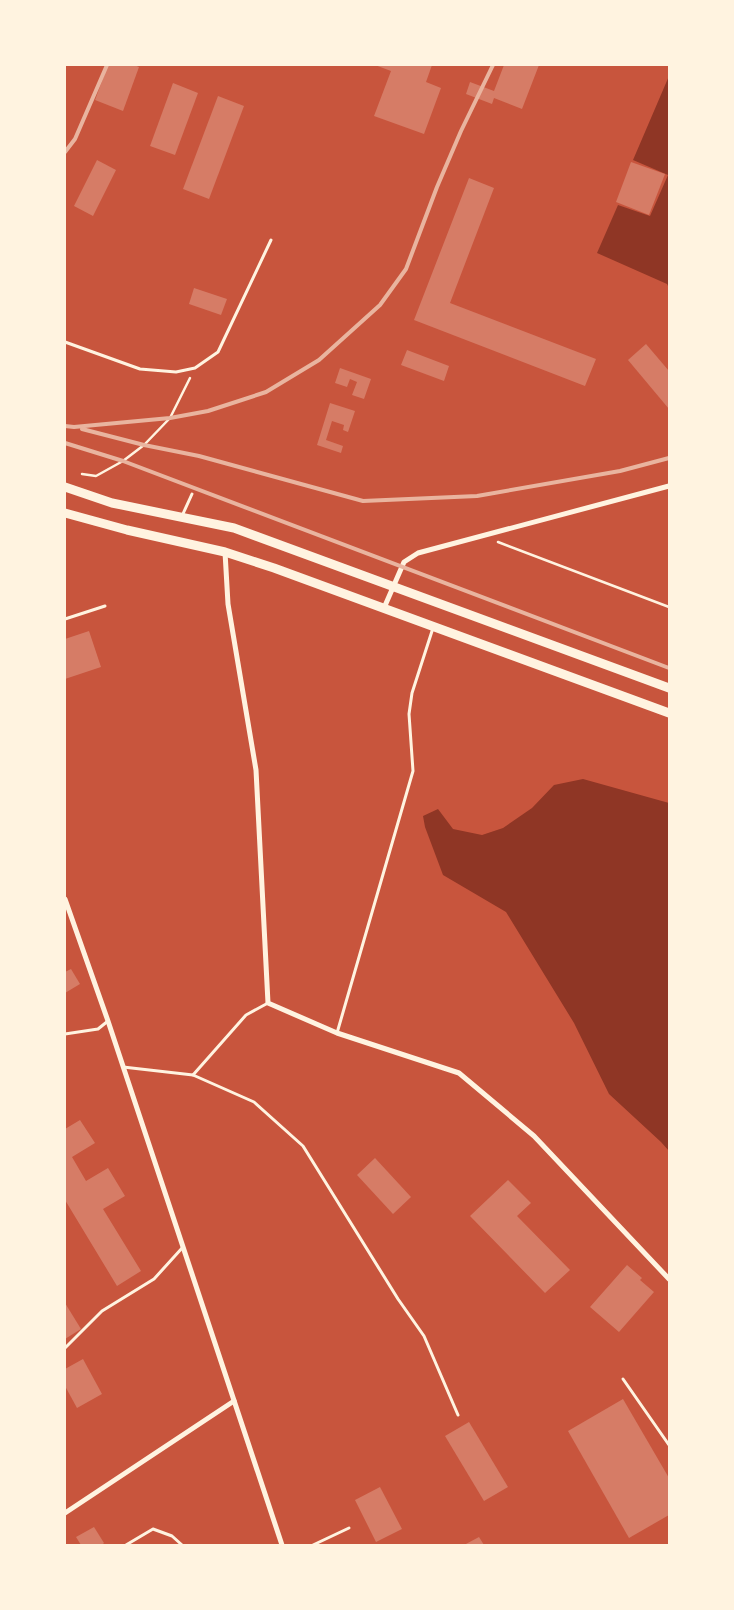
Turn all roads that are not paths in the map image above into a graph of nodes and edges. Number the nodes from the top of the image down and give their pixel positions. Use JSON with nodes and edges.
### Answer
{"nodes":[{"id":1,"x":271,"y":240,"type":"dead end"},
{"id":2,"x":65,"y":342,"type":"edge"},
{"id":3,"x":669,"y":486,"type":"edge"},
{"id":4,"x":65,"y":487,"type":"edge"},
{"id":5,"x":192,"y":494,"type":"dead end"},
{"id":6,"x":65,"y":513,"type":"edge"},
{"id":7,"x":182,"y":517,"type":"junction"},
{"id":8,"x":225,"y":552,"type":"junction"},
{"id":9,"x":393,"y":586,"type":"junction"},
{"id":10,"x":105,"y":606,"type":"dead end"},
{"id":11,"x":384,"y":608,"type":"junction"},
{"id":12,"x":65,"y":620,"type":"edge"},
{"id":13,"x":434,"y":627,"type":"junction"},
{"id":14,"x":669,"y":688,"type":"edge"},
{"id":15,"x":669,"y":713,"type":"edge"},
{"id":16,"x":65,"y":899,"type":"edge"},
{"id":17,"x":268,"y":1003,"type":"junction"},
{"id":18,"x":108,"y":1021,"type":"junction"},
{"id":19,"x":336,"y":1033,"type":"junction"},
{"id":20,"x":65,"y":1034,"type":"edge"},
{"id":21,"x":122,"y":1067,"type":"junction"},
{"id":22,"x":193,"y":1075,"type":"junction"},
{"id":23,"x":183,"y":1247,"type":"junction"},
{"id":24,"x":669,"y":1279,"type":"edge"},
{"id":25,"x":65,"y":1348,"type":"edge"},
{"id":26,"x":623,"y":1378,"type":"dead end"},
{"id":27,"x":234,"y":1401,"type":"junction"},
{"id":28,"x":458,"y":1415,"type":"dead end"},
{"id":29,"x":669,"y":1445,"type":"edge"},
{"id":30,"x":65,"y":1513,"type":"edge"},
{"id":31,"x":349,"y":1528,"type":"dead end"},
{"id":32,"x":126,"y":1545,"type":"edge"},
{"id":33,"x":182,"y":1545,"type":"edge"},
{"id":34,"x":282,"y":1545,"type":"edge"},
{"id":35,"x":313,"y":1545,"type":"edge"}],
"edges":[{"from":1,"to":2,"type":"lane"},
{"from":3,"to":9,"type":"street"},
{"from":4,"to":7,"type":"main road"},
{"from":5,"to":7,"type":"lane"},
{"from":6,"to":8,"type":"main road"},
{"from":7,"to":9,"type":"main road"},
{"from":8,"to":11,"type":"main road"},
{"from":8,"to":17,"type":"street"},
{"from":9,"to":11,"type":"street"},
{"from":9,"to":14,"type":"main road"},
{"from":10,"to":12,"type":"lane"},
{"from":11,"to":13,"type":"main road"},
{"from":13,"to":15,"type":"main road"},
{"from":13,"to":19,"type":"lane"},
{"from":16,"to":18,"type":"street"},
{"from":17,"to":19,"type":"street"},
{"from":17,"to":22,"type":"lane"},
{"from":18,"to":20,"type":"lane"},
{"from":18,"to":21,"type":"street"},
{"from":19,"to":24,"type":"street"},
{"from":21,"to":22,"type":"lane"},
{"from":21,"to":23,"type":"street"},
{"from":22,"to":28,"type":"lane"},
{"from":23,"to":25,"type":"lane"},
{"from":23,"to":27,"type":"street"},
{"from":26,"to":29,"type":"lane"},
{"from":27,"to":30,"type":"street"},
{"from":27,"to":34,"type":"street"},
{"from":31,"to":35,"type":"lane"},
{"from":32,"to":33,"type":"lane"}]}
